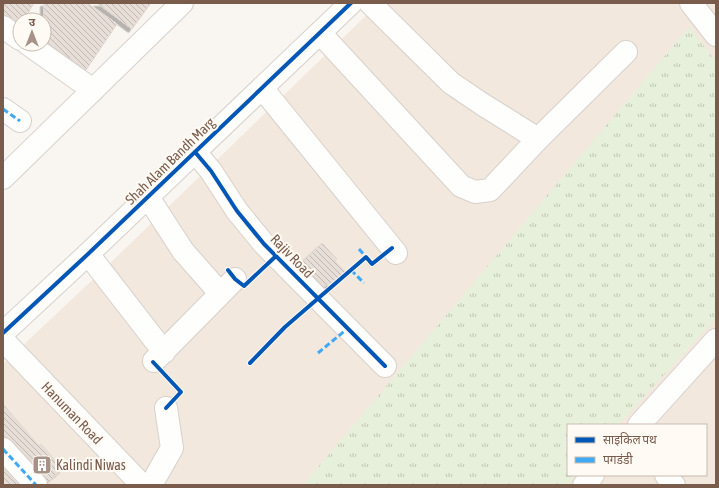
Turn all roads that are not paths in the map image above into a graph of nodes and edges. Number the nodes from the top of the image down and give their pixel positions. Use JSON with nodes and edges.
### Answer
{"nodes":[{"id":1,"x":182,"y":3,"type":"edge"},
{"id":2,"x":351,"y":3,"type":"edge"},
{"id":3,"x":370,"y":3,"type":"edge"},
{"id":4,"x":691,"y":3,"type":"edge"},
{"id":5,"x":3,"y":27,"type":"edge"},
{"id":6,"x":12,"y":33,"type":"edge"},
{"id":7,"x":320,"y":33,"type":"junction"},
{"id":8,"x":716,"y":35,"type":"edge"},
{"id":9,"x":39,"y":52,"type":"edge"},
{"id":10,"x":626,"y":52,"type":"dead end"},
{"id":11,"x":262,"y":88,"type":"junction"},
{"id":12,"x":93,"y":90,"type":"junction"},
{"id":13,"x":538,"y":139,"type":"junction"},
{"id":14,"x":195,"y":152,"type":"junction"},
{"id":15,"x":3,"y":178,"type":"edge"},
{"id":16,"x":148,"y":197,"type":"junction"},
{"id":17,"x":396,"y":253,"type":"dead end"},
{"id":18,"x":88,"y":254,"type":"junction"},
{"id":19,"x":3,"y":333,"type":"edge"},
{"id":20,"x":3,"y":340,"type":"edge"},
{"id":21,"x":716,"y":340,"type":"edge"},
{"id":22,"x":384,"y":366,"type":"dead end"},
{"id":23,"x":166,"y":408,"type":"dead end"},
{"id":24,"x":640,"y":424,"type":"edge"},
{"id":25,"x":3,"y":450,"type":"edge"},
{"id":26,"x":592,"y":476,"type":"edge"},
{"id":27,"x":667,"y":476,"type":"edge"},
{"id":28,"x":36,"y":485,"type":"edge"},
{"id":29,"x":142,"y":485,"type":"edge"},
{"id":30,"x":151,"y":485,"type":"edge"},
{"id":31,"x":584,"y":485,"type":"edge"},
{"id":32,"x":674,"y":485,"type":"edge"}],
"edges":[{"from":1,"to":12,"type":"street"},
{"from":2,"to":7,"type":"street","name":"Shah Alam Bandh Marg"},
{"from":3,"to":13,"type":"street"},
{"from":4,"to":8,"type":"street"},
{"from":5,"to":6,"type":"street"},
{"from":7,"to":11,"type":"street","name":"Shah Alam Bandh Marg"},
{"from":7,"to":13,"type":"street"},
{"from":9,"to":12,"type":"street"},
{"from":10,"to":13,"type":"street"},
{"from":11,"to":14,"type":"street","name":"Shah Alam Bandh Marg"},
{"from":11,"to":17,"type":"street"},
{"from":12,"to":15,"type":"street"},
{"from":14,"to":16,"type":"street","name":"Shah Alam Bandh Marg"},
{"from":14,"to":22,"type":"street","name":"Rajiv Road"},
{"from":16,"to":18,"type":"street","name":"Shah Alam Bandh Marg"},
{"from":16,"to":18,"type":"street"},
{"from":18,"to":19,"type":"street","name":"Shah Alam Bandh Marg"},
{"from":20,"to":29,"type":"street","name":"Hanuman Road"},
{"from":21,"to":24,"type":"street"},
{"from":23,"to":30,"type":"street"},
{"from":25,"to":28,"type":"street"},
{"from":26,"to":31,"type":"street"},
{"from":27,"to":32,"type":"street"}]}
